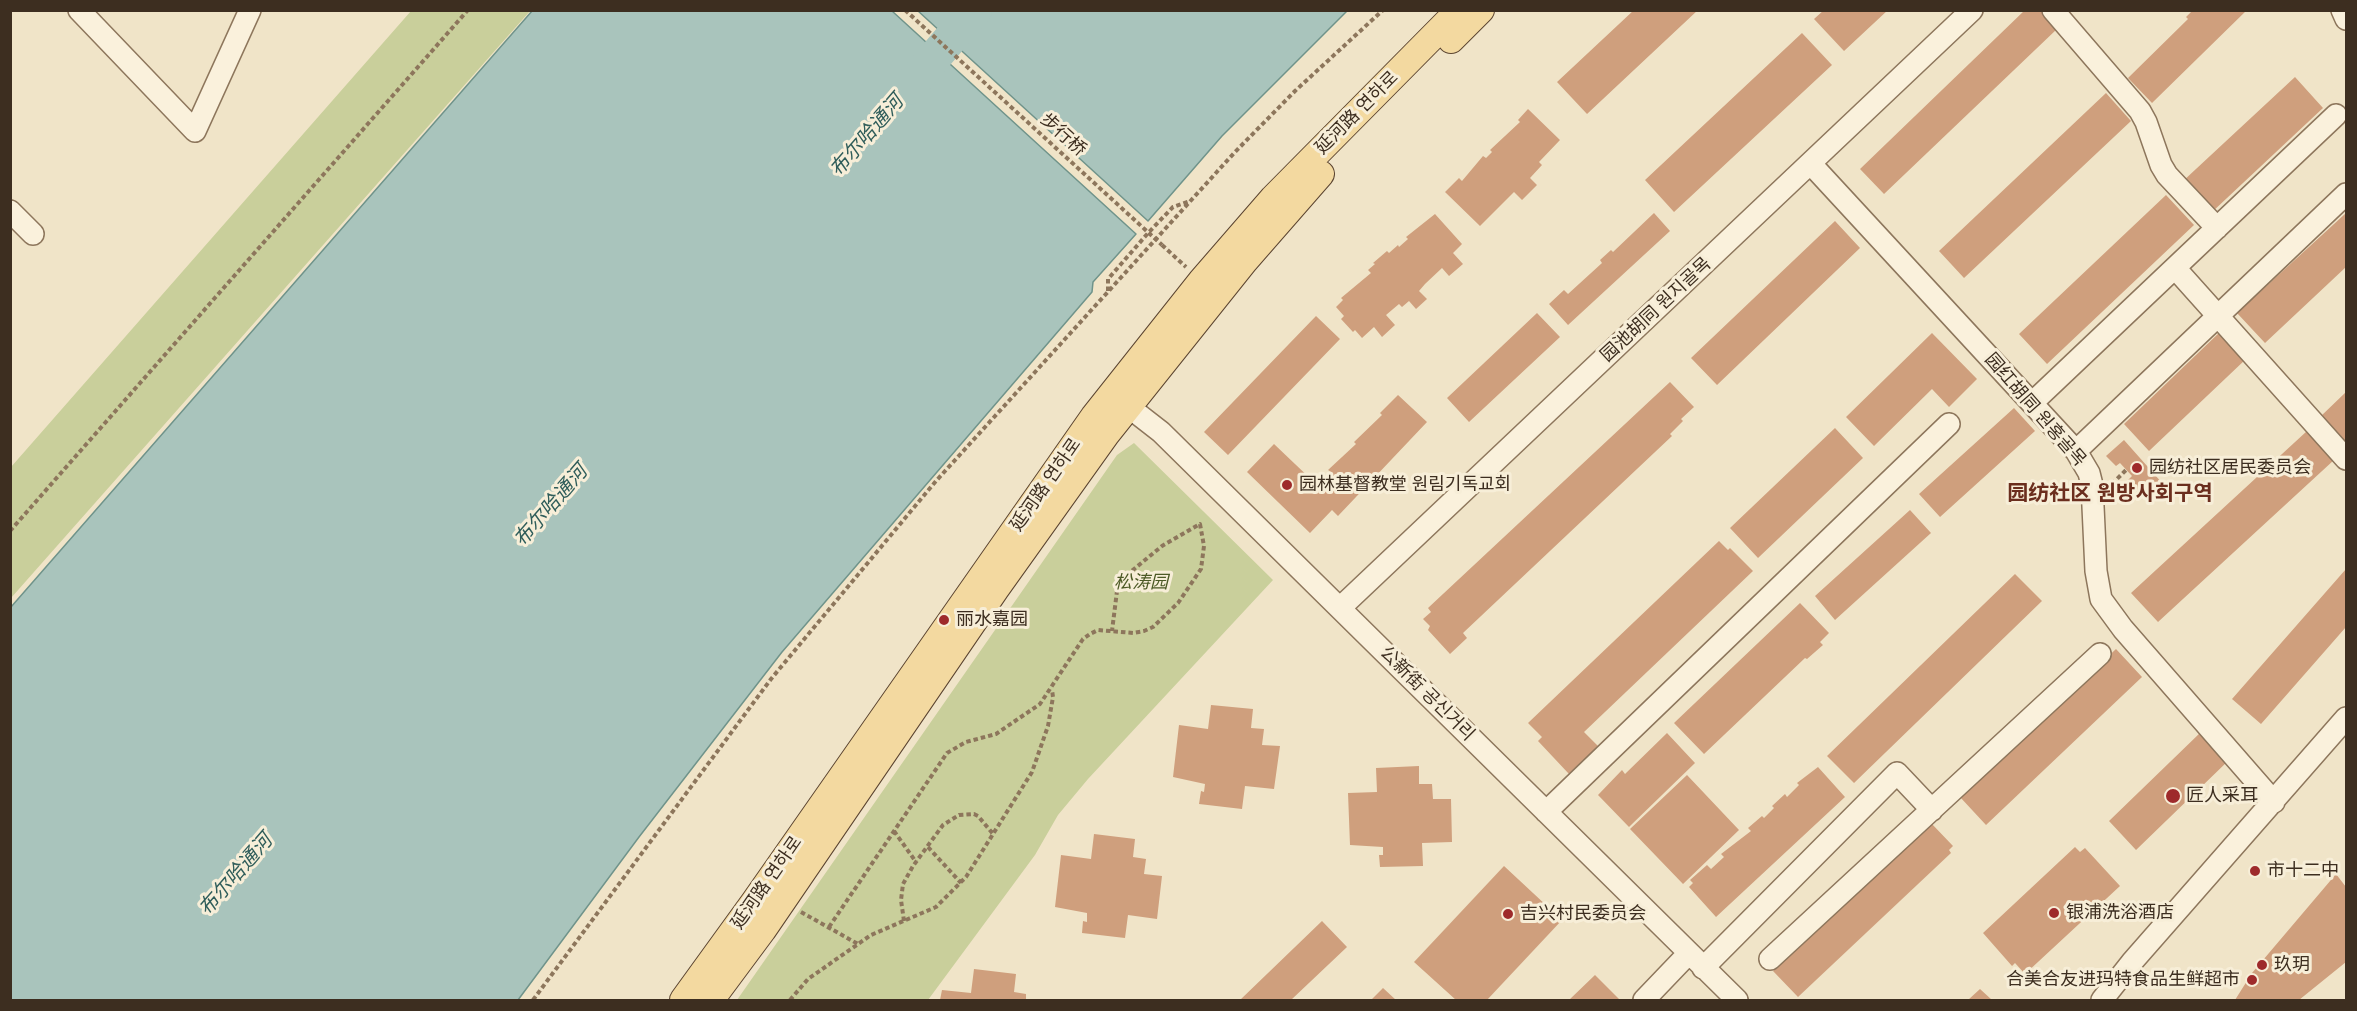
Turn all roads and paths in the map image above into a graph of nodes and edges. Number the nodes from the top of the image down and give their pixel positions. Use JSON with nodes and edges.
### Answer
{"nodes":[{"id":1,"x":79,"y":10,"type":"edge"},
{"id":2,"x":250,"y":10,"type":"edge"},
{"id":3,"x":468,"y":10,"type":"edge"},
{"id":4,"x":905,"y":10,"type":"edge"},
{"id":5,"x":1383,"y":10,"type":"edge"},
{"id":6,"x":1459,"y":10,"type":"edge"},
{"id":7,"x":1481,"y":10,"type":"edge"},
{"id":8,"x":1972,"y":10,"type":"edge"},
{"id":9,"x":2053,"y":10,"type":"edge"},
{"id":10,"x":2342,"y":10,"type":"edge"},
{"id":11,"x":2346,"y":19,"type":"edge"},
{"id":12,"x":2336,"y":115,"type":"dead end"},
{"id":13,"x":1811,"y":164,"type":"junction"},
{"id":14,"x":2346,"y":194,"type":"edge"},
{"id":15,"x":1190,"y":201,"type":"junction"},
{"id":16,"x":10,"y":211,"type":"edge"},
{"id":17,"x":2217,"y":228,"type":"junction"},
{"id":18,"x":1149,"y":232,"type":"junction"},
{"id":19,"x":33,"y":234,"type":"dead end"},
{"id":20,"x":2175,"y":268,"type":"junction"},
{"id":21,"x":1201,"y":281,"type":"junction"},
{"id":22,"x":1108,"y":291,"type":"junction"},
{"id":23,"x":2218,"y":316,"type":"junction"},
{"id":24,"x":1121,"y":400,"type":"junction"},
{"id":25,"x":2032,"y":403,"type":"junction"},
{"id":26,"x":1949,"y":424,"type":"dead end"},
{"id":27,"x":2076,"y":452,"type":"junction"},
{"id":28,"x":2346,"y":459,"type":"edge"},
{"id":29,"x":10,"y":531,"type":"edge"},
{"id":30,"x":1340,"y":608,"type":"junction"},
{"id":31,"x":1112,"y":631,"type":"junction"},
{"id":32,"x":2100,"y":654,"type":"dead end"},
{"id":33,"x":1052,"y":689,"type":"junction"},
{"id":34,"x":2346,"y":718,"type":"edge"},
{"id":35,"x":2274,"y":802,"type":"junction"},
{"id":36,"x":1932,"y":810,"type":"junction"},
{"id":37,"x":1546,"y":812,"type":"junction"},
{"id":38,"x":894,"y":831,"type":"junction"},
{"id":39,"x":994,"y":835,"type":"junction"},
{"id":40,"x":928,"y":847,"type":"junction"},
{"id":41,"x":916,"y":862,"type":"junction"},
{"id":42,"x":961,"y":883,"type":"junction"},
{"id":43,"x":797,"y":909,"type":"dead end"},
{"id":44,"x":904,"y":921,"type":"junction"},
{"id":45,"x":829,"y":927,"type":"junction"},
{"id":46,"x":858,"y":944,"type":"junction"},
{"id":47,"x":1770,"y":959,"type":"dead end"},
{"id":48,"x":1696,"y":960,"type":"junction"},
{"id":49,"x":533,"y":1000,"type":"edge"},
{"id":50,"x":683,"y":1000,"type":"edge"},
{"id":51,"x":711,"y":1000,"type":"edge"},
{"id":52,"x":790,"y":1000,"type":"edge"},
{"id":53,"x":1644,"y":1000,"type":"edge"},
{"id":54,"x":1737,"y":1000,"type":"edge"},
{"id":55,"x":2102,"y":1000,"type":"edge"}],
"edges":[{"from":1,"to":2,"type":"street"},
{"from":3,"to":29,"type":"path"},
{"from":4,"to":18,"type":"path","name":"步行桥","bridge":true},
{"from":5,"to":15,"type":"path"},
{"from":6,"to":21,"type":"main road","name":"延河路 연하로"},
{"from":7,"to":24,"type":"main road","name":"延河路 연하로"},
{"from":8,"to":13,"type":"street","name":"园池胡同 원지골목"},
{"from":9,"to":17,"type":"street"},
{"from":10,"to":11,"type":"street"},
{"from":12,"to":17,"type":"street"},
{"from":13,"to":25,"type":"street","name":"园红胡同 원홍골목"},
{"from":13,"to":30,"type":"street","name":"园池胡同 원지골목"},
{"from":14,"to":23,"type":"street"},
{"from":15,"to":18,"type":"path"},
{"from":15,"to":22,"type":"path"},
{"from":16,"to":19,"type":"street"},
{"from":17,"to":20,"type":"street"},
{"from":18,"to":21,"type":"path","name":"步行桥","bridge":true},
{"from":18,"to":22,"type":"path"},
{"from":20,"to":23,"type":"street"},
{"from":20,"to":25,"type":"street"},
{"from":21,"to":24,"type":"main road","name":"延河路 연하로"},
{"from":22,"to":49,"type":"path"},
{"from":23,"to":27,"type":"street"},
{"from":23,"to":28,"type":"street"},
{"from":24,"to":30,"type":"street","name":"公新街 공신거리"},
{"from":24,"to":50,"type":"main road","name":"延河路 연하로"},
{"from":24,"to":51,"type":"main road","name":"延河路 연하로"},
{"from":25,"to":27,"type":"street","name":"园红胡同 원홍골목"},
{"from":26,"to":37,"type":"street"},
{"from":27,"to":35,"type":"street","name":"园红胡同 원홍골목"},
{"from":30,"to":37,"type":"street","name":"公新街 공신거리"},
{"from":31,"to":31,"type":"path"},
{"from":31,"to":33,"type":"path"},
{"from":32,"to":36,"type":"street"},
{"from":33,"to":38,"type":"path"},
{"from":33,"to":39,"type":"path"},
{"from":34,"to":35,"type":"street"},
{"from":35,"to":55,"type":"street"},
{"from":36,"to":47,"type":"street"},
{"from":36,"to":48,"type":"street"},
{"from":37,"to":48,"type":"street","name":"公新街 공신거리"},
{"from":38,"to":41,"type":"path"},
{"from":38,"to":45,"type":"path"},
{"from":39,"to":40,"type":"path"},
{"from":39,"to":42,"type":"path"},
{"from":40,"to":41,"type":"path"},
{"from":40,"to":42,"type":"path"},
{"from":41,"to":44,"type":"path"},
{"from":42,"to":44,"type":"path"},
{"from":43,"to":45,"type":"path"},
{"from":44,"to":46,"type":"path"},
{"from":45,"to":46,"type":"path"},
{"from":46,"to":52,"type":"path"},
{"from":48,"to":53,"type":"street"},
{"from":48,"to":54,"type":"street","name":"公新街 공신거리"}]}
